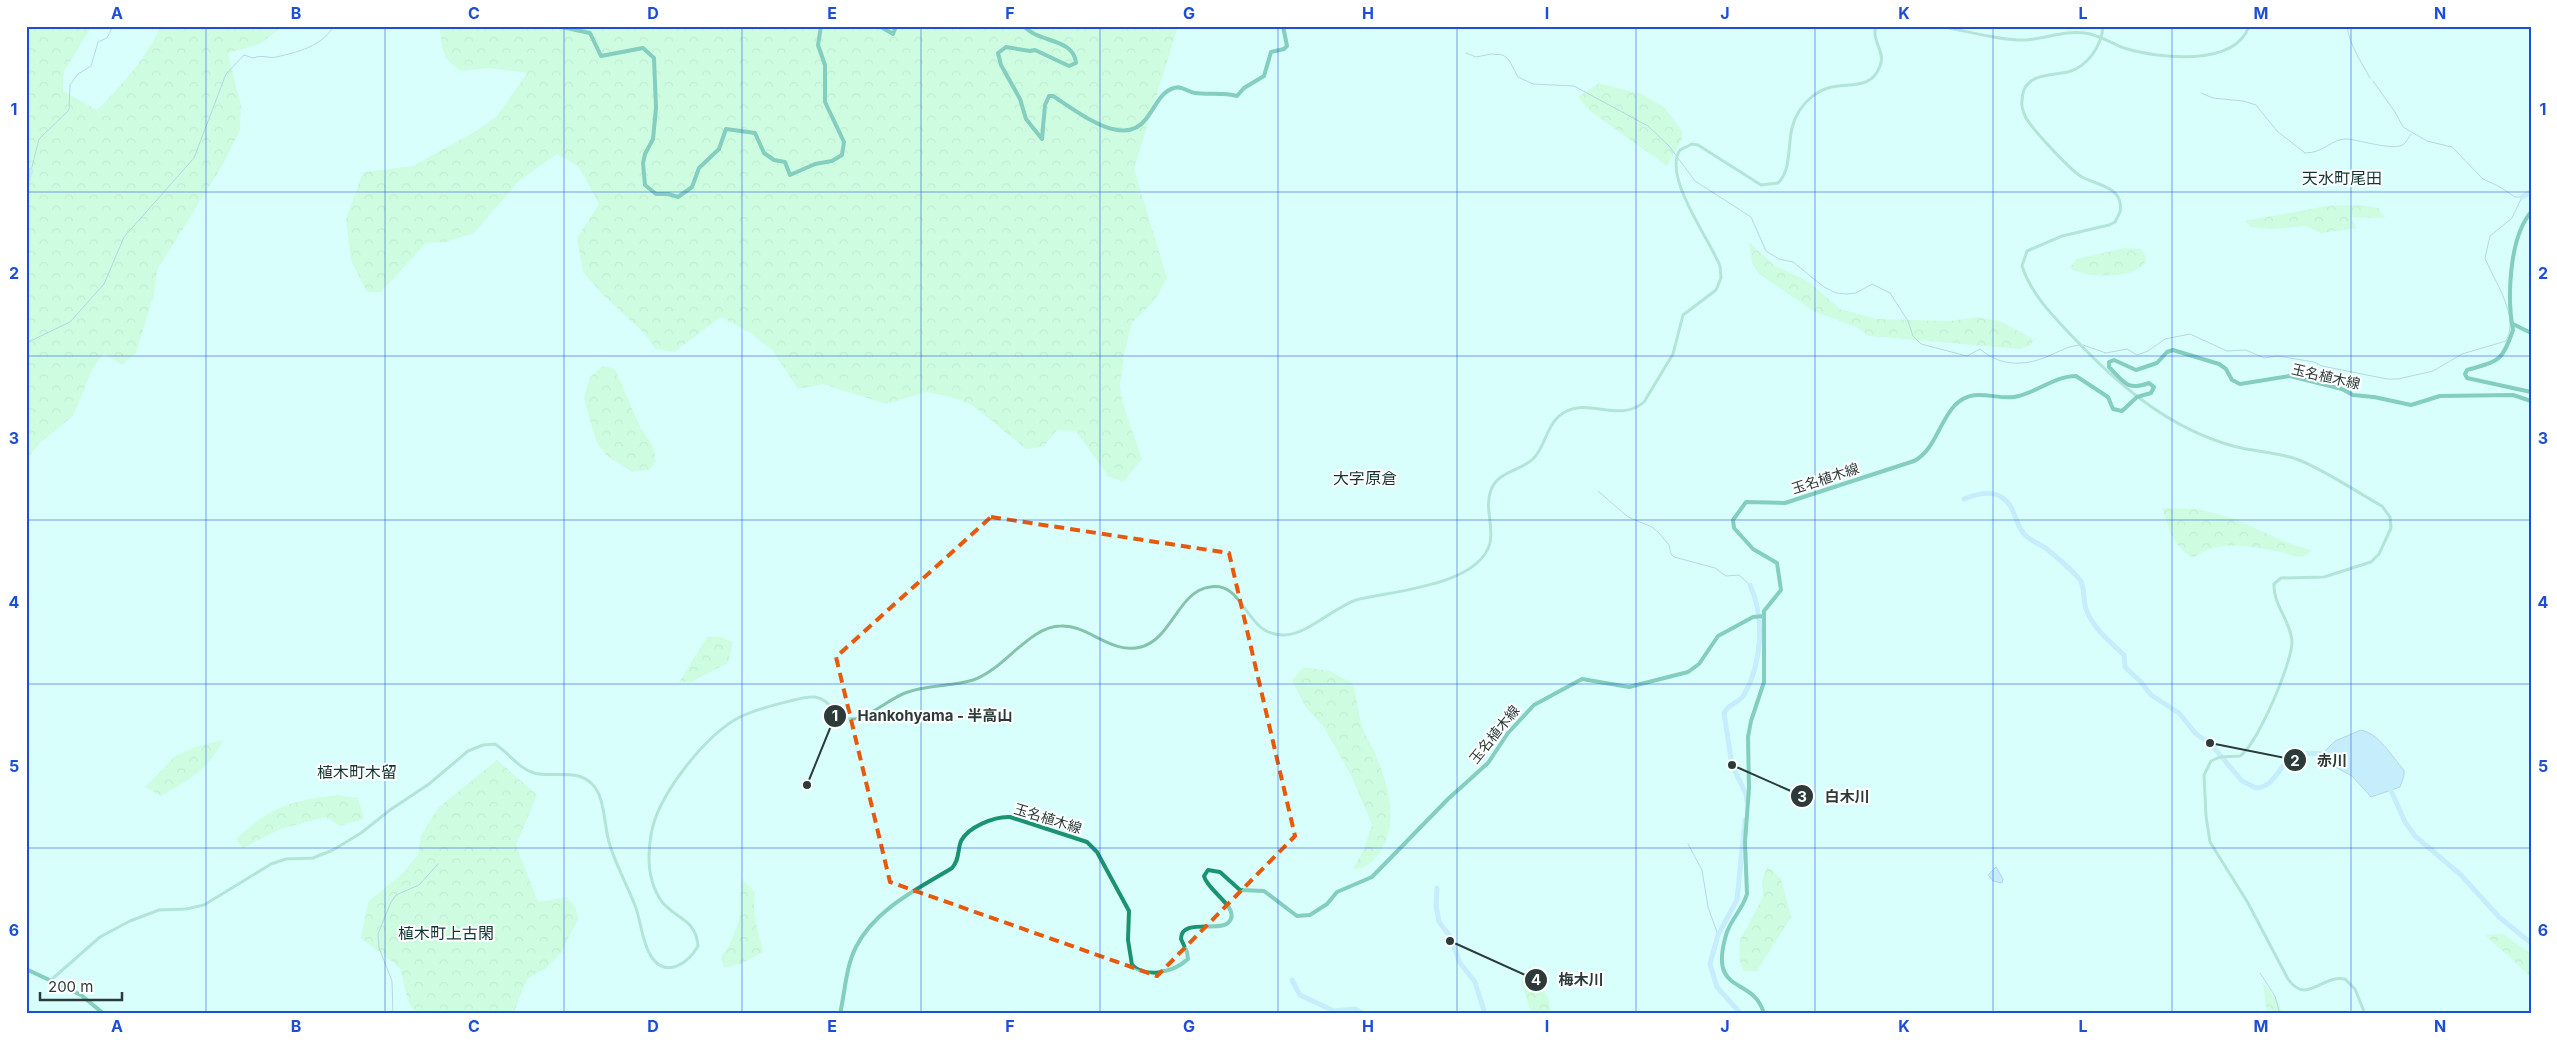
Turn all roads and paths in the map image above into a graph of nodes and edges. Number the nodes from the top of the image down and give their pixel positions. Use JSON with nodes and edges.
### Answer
{"nodes":[{"id":1,"x":557,"y":26,"type":"edge"},
{"id":2,"x":820,"y":26,"type":"edge"},
{"id":3,"x":869,"y":26,"type":"edge"},
{"id":4,"x":896,"y":26,"type":"edge"},
{"id":5,"x":1024,"y":26,"type":"edge"},
{"id":6,"x":1283,"y":26,"type":"edge"},
{"id":7,"x":1876,"y":26,"type":"edge"},
{"id":8,"x":1938,"y":26,"type":"edge"},
{"id":9,"x":2103,"y":26,"type":"edge"},
{"id":10,"x":2250,"y":26,"type":"edge"},
{"id":11,"x":2101,"y":37,"type":"junction"},
{"id":12,"x":2531,"y":212,"type":"edge"},
{"id":13,"x":2512,"y":324,"type":"junction"},
{"id":14,"x":2531,"y":333,"type":"edge"},
{"id":15,"x":2531,"y":392,"type":"edge"},
{"id":16,"x":2137,"y":397,"type":"junction"},
{"id":17,"x":2531,"y":401,"type":"edge"},
{"id":18,"x":1759,"y":616,"type":"junction"},
{"id":19,"x":26,"y":969,"type":"edge"},
{"id":20,"x":52,"y":980,"type":"junction"},
{"id":21,"x":104,"y":1014,"type":"edge"},
{"id":22,"x":840,"y":1014,"type":"edge"},
{"id":23,"x":1764,"y":1014,"type":"edge"},
{"id":24,"x":2365,"y":1014,"type":"edge"}],
"edges":[{"from":1,"to":2,"type":"main road"},
{"from":3,"to":4,"type":"main road"},
{"from":5,"to":6,"type":"main road"},
{"from":7,"to":20,"type":"street"},
{"from":8,"to":11,"type":"street"},
{"from":9,"to":11,"type":"street"},
{"from":10,"to":11,"type":"street"},
{"from":11,"to":16,"type":"street"},
{"from":12,"to":13,"type":"main road"},
{"from":13,"to":14,"type":"main road"},
{"from":13,"to":15,"type":"main road"},
{"from":16,"to":17,"type":"main road","name":"玉名植木線"},
{"from":16,"to":18,"type":"main road","name":"玉名植木線"},
{"from":16,"to":24,"type":"street"},
{"from":18,"to":22,"type":"main road","name":"玉名植木線"},
{"from":18,"to":23,"type":"main road"},
{"from":19,"to":20,"type":"main road"},
{"from":20,"to":21,"type":"main road"}]}
